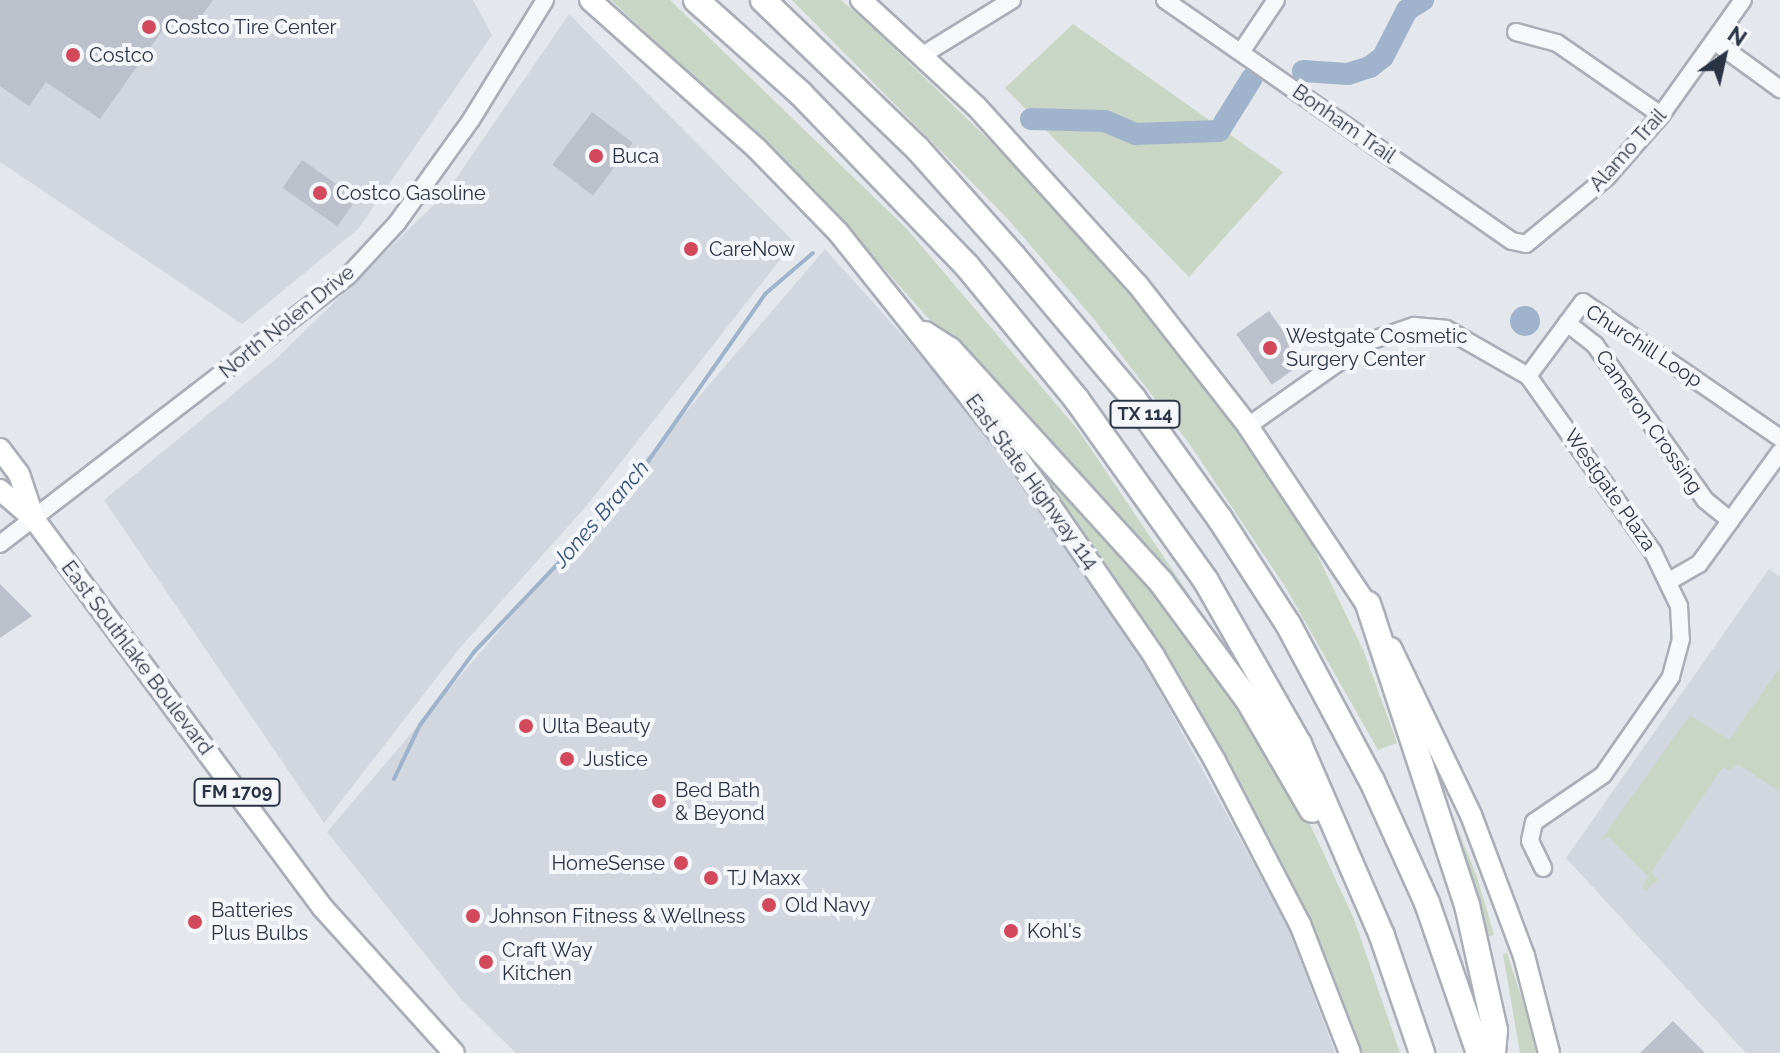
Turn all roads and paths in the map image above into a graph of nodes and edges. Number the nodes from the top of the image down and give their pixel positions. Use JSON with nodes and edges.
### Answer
{"nodes":[{"id":1,"x":545,"y":0,"type":"edge"},
{"id":2,"x":590,"y":0,"type":"edge"},
{"id":3,"x":696,"y":0,"type":"edge"},
{"id":4,"x":763,"y":0,"type":"edge"},
{"id":5,"x":861,"y":0,"type":"edge"},
{"id":6,"x":1012,"y":0,"type":"edge"},
{"id":7,"x":1165,"y":0,"type":"edge"},
{"id":8,"x":1276,"y":0,"type":"edge"},
{"id":9,"x":1743,"y":0,"type":"edge"},
{"id":10,"x":1516,"y":32,"type":"dead end"},
{"id":11,"x":1714,"y":41,"type":"junction"},
{"id":12,"x":1241,"y":52,"type":"junction"},
{"id":13,"x":921,"y":56,"type":"junction"},
{"id":14,"x":1780,"y":89,"type":"edge"},
{"id":15,"x":1661,"y":115,"type":"junction"},
{"id":16,"x":1526,"y":244,"type":"joint"},
{"id":17,"x":1567,"y":323,"type":"junction"},
{"id":18,"x":925,"y":334,"type":"junction"},
{"id":19,"x":1528,"y":376,"type":"junction"},
{"id":20,"x":1248,"y":426,"type":"junction"},
{"id":21,"x":1780,"y":438,"type":"edge"},
{"id":22,"x":0,"y":449,"type":"edge"},
{"id":23,"x":1777,"y":461,"type":"edge"},
{"id":24,"x":0,"y":490,"type":"edge"},
{"id":25,"x":34,"y":519,"type":"junction"},
{"id":26,"x":1731,"y":521,"type":"junction"},
{"id":27,"x":0,"y":544,"type":"edge"},
{"id":28,"x":1671,"y":580,"type":"junction"},
{"id":29,"x":1368,"y":604,"type":"junction"},
{"id":30,"x":1543,"y":868,"type":"dead end"},
{"id":31,"x":1412,"y":1018,"type":"junction"},
{"id":32,"x":454,"y":1053,"type":"edge"},
{"id":33,"x":1350,"y":1053,"type":"edge"},
{"id":34,"x":1422,"y":1053,"type":"edge"},
{"id":35,"x":1479,"y":1053,"type":"edge"},
{"id":36,"x":1493,"y":1053,"type":"edge"},
{"id":37,"x":1549,"y":1053,"type":"edge"}],
"edges":[{"from":1,"to":25,"type":"street","name":"North Nolen Drive"},
{"from":2,"to":18,"type":"main road","name":"East State Highway 114"},
{"from":3,"to":31,"type":"highway","number":"TX 114"},
{"from":4,"to":35,"type":"highway","number":"TX 114"},
{"from":5,"to":13,"type":"main road"},
{"from":6,"to":13,"type":"street"},
{"from":7,"to":12,"type":"street","name":"Bonham Trail"},
{"from":8,"to":12,"type":"street"},
{"from":9,"to":11,"type":"street","name":"Alamo Trail"},
{"from":10,"to":15,"type":"street"},
{"from":11,"to":14,"type":"street"},
{"from":11,"to":15,"type":"street","name":"Alamo Trail"},
{"from":12,"to":16,"type":"street","name":"Bonham Trail"},
{"from":13,"to":20,"type":"main road"},
{"from":15,"to":16,"type":"street","name":"Alamo Trail"},
{"from":17,"to":19,"type":"street","name":"Churchill Loop"},
{"from":17,"to":21,"type":"street","name":"Churchill Loop"},
{"from":17,"to":26,"type":"street","name":"Cameron Crossing"},
{"from":18,"to":31,"type":"highway"},
{"from":18,"to":33,"type":"main road","name":"East State Highway 114"},
{"from":19,"to":20,"type":"street","name":"Westgate Plaza"},
{"from":19,"to":28,"type":"street","name":"Westgate Plaza"},
{"from":20,"to":29,"type":"main road"},
{"from":22,"to":25,"type":"main road","name":"East Southlake Boulevard","number":"FM 1709"},
{"from":23,"to":26,"type":"street"},
{"from":24,"to":25,"type":"main road","name":"East Southlake Boulevard","number":"FM 1709"},
{"from":25,"to":27,"type":"street","name":"North Nolen Drive"},
{"from":25,"to":32,"type":"main road","name":"East Southlake Boulevard","number":"FM 1709"},
{"from":26,"to":28,"type":"street"},
{"from":28,"to":30,"type":"street","name":"Westgate Plaza"},
{"from":29,"to":36,"type":"highway"},
{"from":29,"to":37,"type":"main road"},
{"from":31,"to":34,"type":"highway","number":"TX 114"}]}
